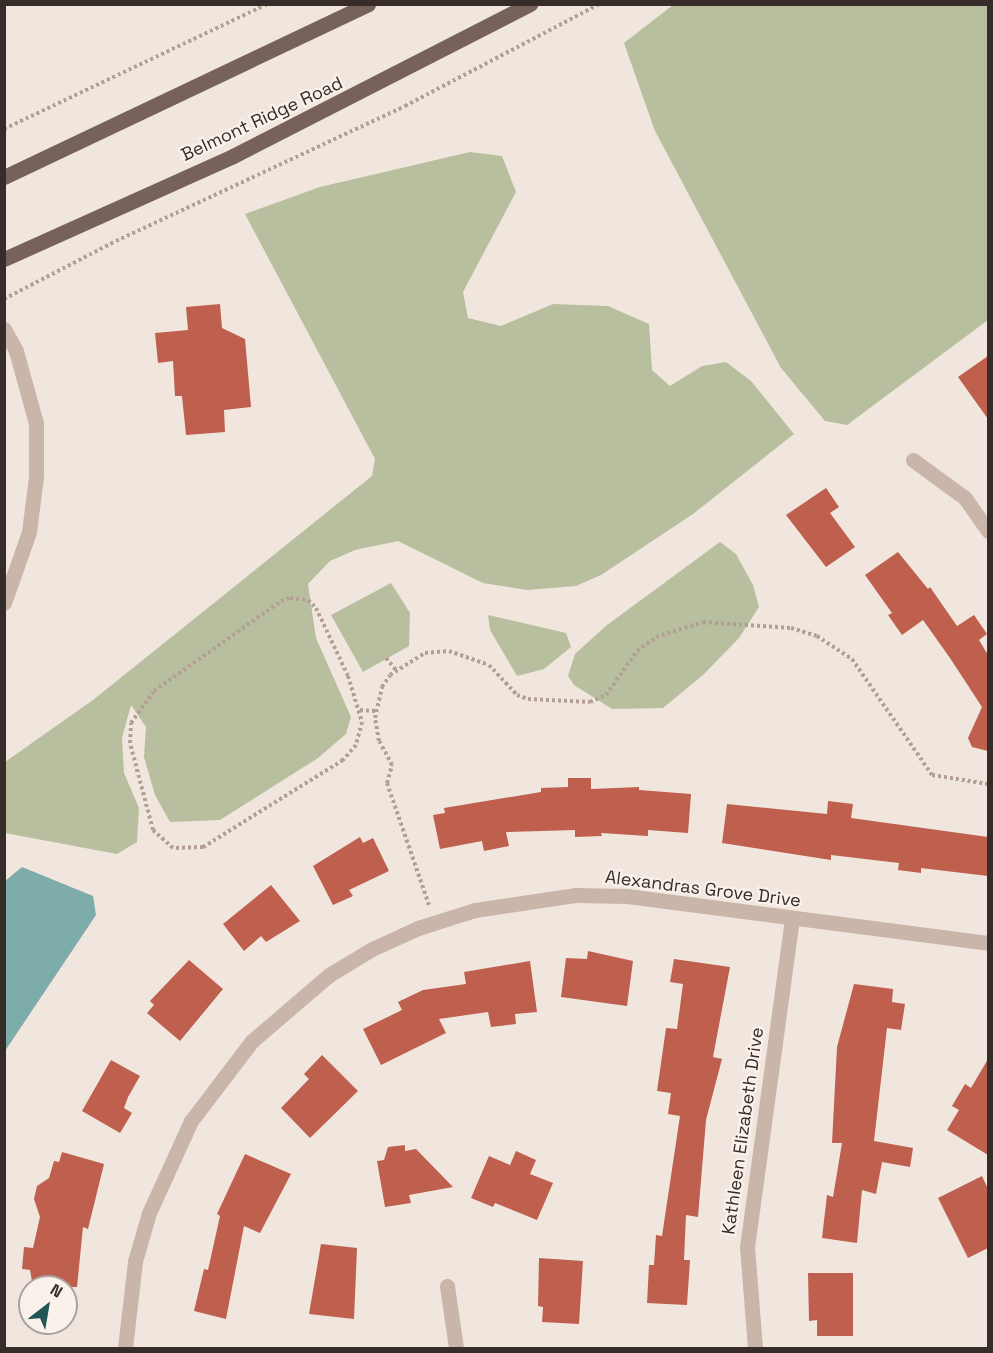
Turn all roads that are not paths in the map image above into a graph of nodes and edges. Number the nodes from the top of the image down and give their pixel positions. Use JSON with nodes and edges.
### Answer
{"nodes":[{"id":1,"x":368,"y":4,"type":"edge"},
{"id":2,"x":530,"y":4,"type":"edge"},
{"id":3,"x":4,"y":177,"type":"edge"},
{"id":4,"x":4,"y":259,"type":"edge"},
{"id":5,"x":4,"y":328,"type":"edge"},
{"id":6,"x":913,"y":460,"type":"dead end"},
{"id":7,"x":988,"y":531,"type":"edge"},
{"id":8,"x":4,"y":603,"type":"edge"},
{"id":9,"x":792,"y":919,"type":"junction"},
{"id":10,"x":988,"y":943,"type":"edge"},
{"id":11,"x":447,"y":1286,"type":"dead end"},
{"id":12,"x":125,"y":1348,"type":"edge"},
{"id":13,"x":456,"y":1348,"type":"edge"},
{"id":14,"x":754,"y":1348,"type":"edge"}],
"edges":[{"from":1,"to":3,"type":"main road"},
{"from":2,"to":4,"type":"main road","name":"Belmont Ridge Road"},
{"from":5,"to":8,"type":"street"},
{"from":6,"to":7,"type":"street"},
{"from":9,"to":10,"type":"street","name":"Alexandras Grove Drive"},
{"from":9,"to":12,"type":"street","name":"Alexandras Grove Drive"},
{"from":9,"to":14,"type":"street","name":"Kathleen Elizabeth Drive"},
{"from":11,"to":13,"type":"street"}]}
